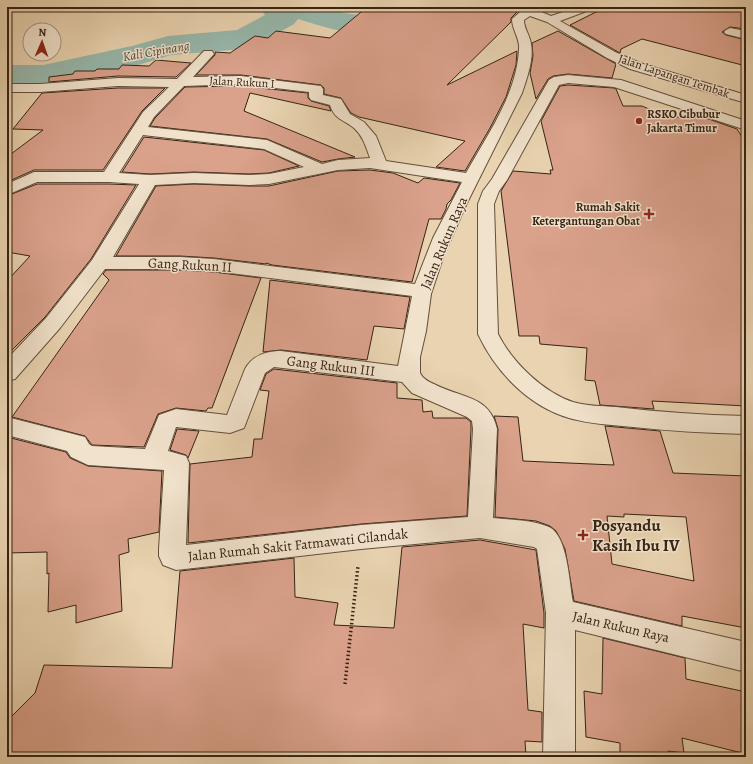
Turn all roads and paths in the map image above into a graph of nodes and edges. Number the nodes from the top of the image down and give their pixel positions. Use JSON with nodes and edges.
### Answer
{"nodes":[{"id":1,"x":579,"y":8,"type":"edge"},
{"id":2,"x":525,"y":9,"type":"edge"},
{"id":3,"x":551,"y":20,"type":"junction"},
{"id":4,"x":730,"y":32,"type":"dead end"},
{"id":5,"x":746,"y":35,"type":"edge"},
{"id":6,"x":208,"y":54,"type":"dead end"},
{"id":7,"x":639,"y":67,"type":"junction"},
{"id":8,"x":180,"y":83,"type":"junction"},
{"id":9,"x":620,"y":84,"type":"junction"},
{"id":10,"x":7,"y":88,"type":"edge"},
{"id":11,"x":746,"y":99,"type":"edge"},
{"id":12,"x":746,"y":126,"type":"edge"},
{"id":13,"x":140,"y":130,"type":"junction"},
{"id":14,"x":378,"y":163,"type":"junction"},
{"id":15,"x":321,"y":169,"type":"junction"},
{"id":16,"x":109,"y":176,"type":"junction"},
{"id":17,"x":472,"y":179,"type":"junction"},
{"id":18,"x":150,"y":180,"type":"junction"},
{"id":19,"x":7,"y":190,"type":"edge"},
{"id":20,"x":100,"y":263,"type":"junction"},
{"id":21,"x":422,"y":291,"type":"junction"},
{"id":22,"x":7,"y":373,"type":"edge"},
{"id":23,"x":409,"y":375,"type":"junction"},
{"id":24,"x":746,"y":425,"type":"edge"},
{"id":25,"x":7,"y":426,"type":"edge"},
{"id":26,"x":153,"y":459,"type":"junction"},
{"id":27,"x":480,"y":527,"type":"junction"},
{"id":28,"x":361,"y":537,"type":"junction"},
{"id":29,"x":560,"y":613,"type":"junction"},
{"id":30,"x":746,"y":657,"type":"edge"},
{"id":31,"x":346,"y":684,"type":"dead end"},
{"id":32,"x":559,"y":757,"type":"edge"}],
"edges":[{"from":1,"to":3,"type":"street"},
{"from":2,"to":3,"type":"street","name":"Jalan Lapangan Tembak"},
{"from":2,"to":17,"type":"street","name":"Jalan Rukun Raya"},
{"from":3,"to":7,"type":"street","name":"Jalan Lapangan Tembak"},
{"from":4,"to":5,"type":"street"},
{"from":6,"to":8,"type":"street"},
{"from":7,"to":9,"type":"street"},
{"from":7,"to":11,"type":"street","name":"Jalan Lapangan Tembak"},
{"from":8,"to":10,"type":"street"},
{"from":8,"to":13,"type":"street"},
{"from":8,"to":14,"type":"street","name":"Jalan Rukun I"},
{"from":9,"to":12,"type":"street"},
{"from":9,"to":24,"type":"street"},
{"from":13,"to":15,"type":"street"},
{"from":13,"to":16,"type":"street"},
{"from":14,"to":15,"type":"street"},
{"from":14,"to":17,"type":"street"},
{"from":15,"to":18,"type":"street"},
{"from":16,"to":18,"type":"street"},
{"from":16,"to":19,"type":"street"},
{"from":17,"to":21,"type":"street","name":"Jalan Rukun Raya"},
{"from":18,"to":20,"type":"street"},
{"from":20,"to":21,"type":"street","name":"Gang Rukun II"},
{"from":20,"to":22,"type":"street"},
{"from":21,"to":23,"type":"street","name":"Jalan Rukun Raya"},
{"from":23,"to":26,"type":"street","name":"Gang Rukun III"},
{"from":23,"to":27,"type":"street"},
{"from":25,"to":26,"type":"street","name":"Jalan Rumah Sakit Fatmawati Cilandak"},
{"from":26,"to":28,"type":"street","name":"Jalan Rumah Sakit Fatmawati Cilandak"},
{"from":27,"to":28,"type":"street","name":"Jalan Rumah Sakit Fatmawati Cilandak"},
{"from":27,"to":29,"type":"street","name":"Jalan Rukun Raya"},
{"from":28,"to":31,"type":"path"},
{"from":29,"to":30,"type":"street","name":"Jalan Rukun Raya"},
{"from":29,"to":32,"type":"street"}]}
